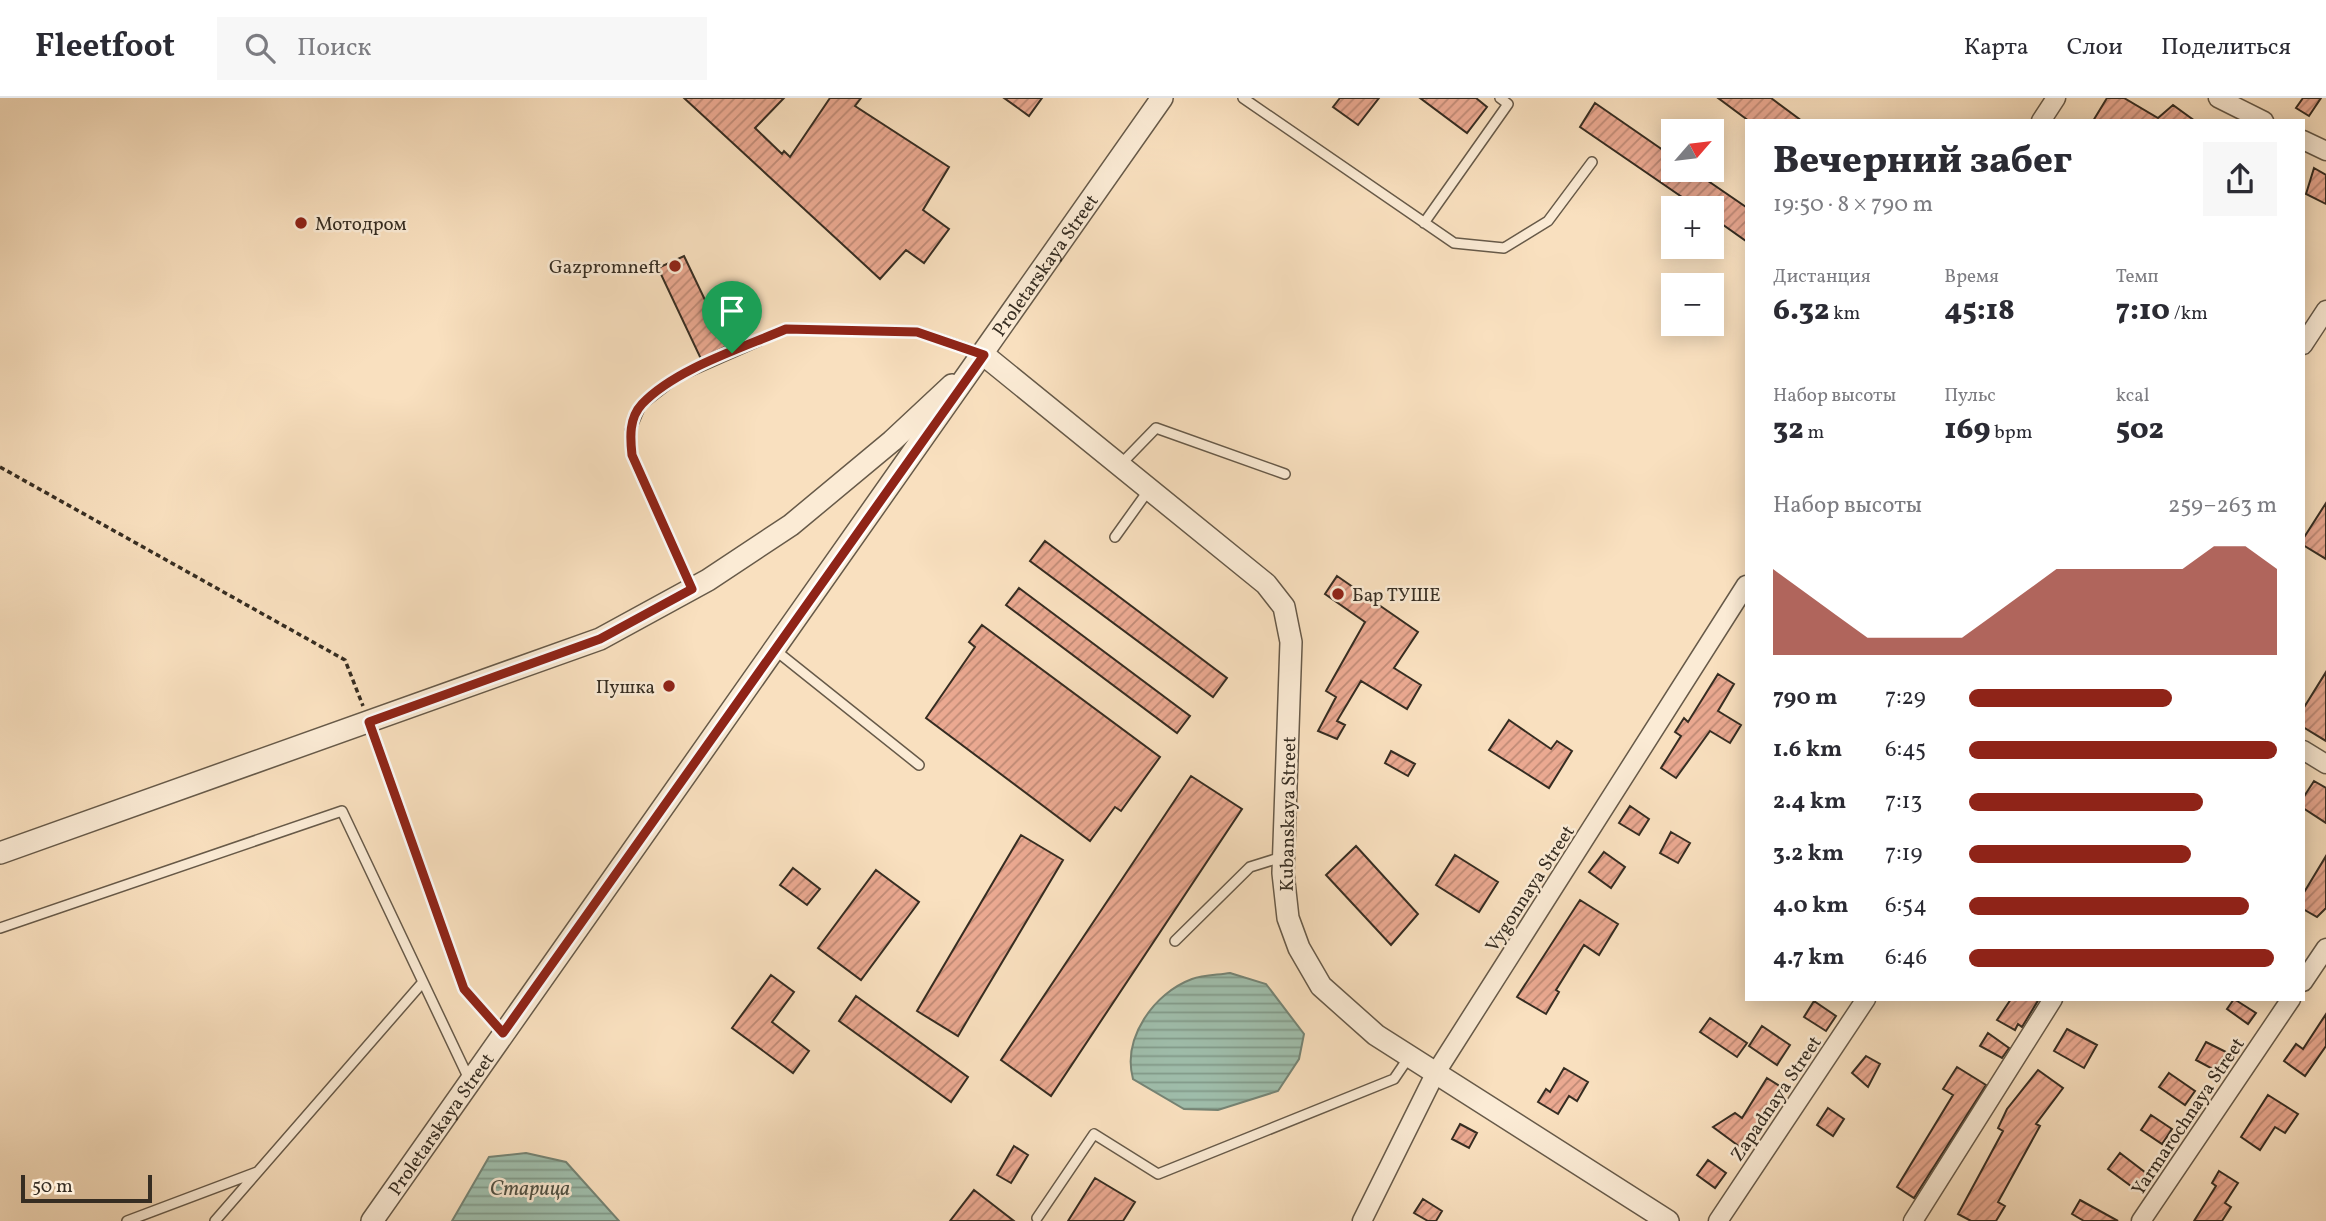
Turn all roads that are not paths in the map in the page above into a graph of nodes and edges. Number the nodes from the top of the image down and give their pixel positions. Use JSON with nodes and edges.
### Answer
{"nodes":[{"id":1,"x":1162,"y":98,"type":"edge"},
{"id":2,"x":1244,"y":98,"type":"edge"},
{"id":3,"x":1500,"y":98,"type":"edge"},
{"id":4,"x":2056,"y":98,"type":"edge"},
{"id":5,"x":2218,"y":98,"type":"edge"},
{"id":6,"x":2042,"y":119,"type":"edge"},
{"id":7,"x":2260,"y":119,"type":"edge"},
{"id":8,"x":2305,"y":141,"type":"edge"},
{"id":9,"x":2326,"y":151,"type":"edge"},
{"id":10,"x":1592,"y":162,"type":"dead end"},
{"id":11,"x":1424,"y":223,"type":"junction"},
{"id":12,"x":2326,"y":310,"type":"edge"},
{"id":13,"x":2305,"y":342,"type":"edge"},
{"id":14,"x":984,"y":355,"type":"junction"},
{"id":15,"x":1120,"y":465,"type":"junction"},
{"id":16,"x":1285,"y":474,"type":"dead end"},
{"id":17,"x":1149,"y":489,"type":"junction"},
{"id":18,"x":1115,"y":537,"type":"dead end"},
{"id":19,"x":1745,"y":587,"type":"edge"},
{"id":20,"x":692,"y":589,"type":"junction"},
{"id":21,"x":775,"y":650,"type":"junction"},
{"id":22,"x":2305,"y":751,"type":"edge"},
{"id":23,"x":2326,"y":764,"type":"edge"},
{"id":24,"x":919,"y":765,"type":"dead end"},
{"id":25,"x":0,"y":853,"type":"edge"},
{"id":26,"x":1284,"y":856,"type":"junction"},
{"id":27,"x":0,"y":928,"type":"edge"},
{"id":28,"x":1175,"y":941,"type":"dead end"},
{"id":29,"x":2326,"y":948,"type":"edge"},
{"id":30,"x":2305,"y":979,"type":"edge"},
{"id":31,"x":423,"y":982,"type":"junction"},
{"id":32,"x":1865,"y":1001,"type":"edge"},
{"id":33,"x":2052,"y":1001,"type":"edge"},
{"id":34,"x":2290,"y":1001,"type":"edge"},
{"id":35,"x":1409,"y":1056,"type":"junction"},
{"id":36,"x":1436,"y":1073,"type":"junction"},
{"id":37,"x":470,"y":1081,"type":"junction"},
{"id":38,"x":258,"y":1171,"type":"junction"},
{"id":39,"x":1037,"y":1218,"type":"dead end"},
{"id":40,"x":127,"y":1221,"type":"edge"},
{"id":41,"x":215,"y":1221,"type":"edge"},
{"id":42,"x":372,"y":1221,"type":"edge"},
{"id":43,"x":1362,"y":1221,"type":"edge"},
{"id":44,"x":1668,"y":1221,"type":"edge"},
{"id":45,"x":1718,"y":1221,"type":"edge"},
{"id":46,"x":1913,"y":1221,"type":"edge"},
{"id":47,"x":2141,"y":1221,"type":"edge"}],
"edges":[{"from":1,"to":14,"type":"street","name":"Proletarskaya Street"},
{"from":2,"to":11,"type":"lane"},
{"from":3,"to":11,"type":"lane"},
{"from":4,"to":6,"type":"street"},
{"from":5,"to":7,"type":"street"},
{"from":8,"to":9,"type":"street"},
{"from":10,"to":11,"type":"lane"},
{"from":12,"to":13,"type":"street"},
{"from":14,"to":15,"type":"street","name":"Kubanskaya Street"},
{"from":14,"to":20,"type":"street"},
{"from":14,"to":20,"type":"lane"},
{"from":14,"to":21,"type":"street","name":"Proletarskaya Street"},
{"from":15,"to":16,"type":"lane"},
{"from":15,"to":17,"type":"street","name":"Kubanskaya Street"},
{"from":17,"to":18,"type":"lane"},
{"from":17,"to":26,"type":"street","name":"Kubanskaya Street"},
{"from":19,"to":36,"type":"street","name":"Vygonnaya Street"},
{"from":20,"to":25,"type":"street"},
{"from":21,"to":24,"type":"lane"},
{"from":21,"to":37,"type":"street","name":"Proletarskaya Street"},
{"from":22,"to":23,"type":"street"},
{"from":26,"to":28,"type":"lane"},
{"from":26,"to":35,"type":"street","name":"Kubanskaya Street"},
{"from":27,"to":31,"type":"lane"},
{"from":29,"to":30,"type":"street"},
{"from":31,"to":37,"type":"lane"},
{"from":31,"to":38,"type":"lane"},
{"from":32,"to":45,"type":"street","name":"Zapadnaya Street"},
{"from":33,"to":46,"type":"street"},
{"from":34,"to":47,"type":"street","name":"Yarmarochnaya Street"},
{"from":35,"to":36,"type":"street","name":"Kubanskaya Street"},
{"from":35,"to":39,"type":"lane"},
{"from":36,"to":43,"type":"street","name":"Vygonnaya Street"},
{"from":36,"to":44,"type":"street","name":"Kubanskaya Street"},
{"from":37,"to":42,"type":"street","name":"Proletarskaya Street"},
{"from":38,"to":40,"type":"lane"},
{"from":38,"to":41,"type":"lane"}]}
